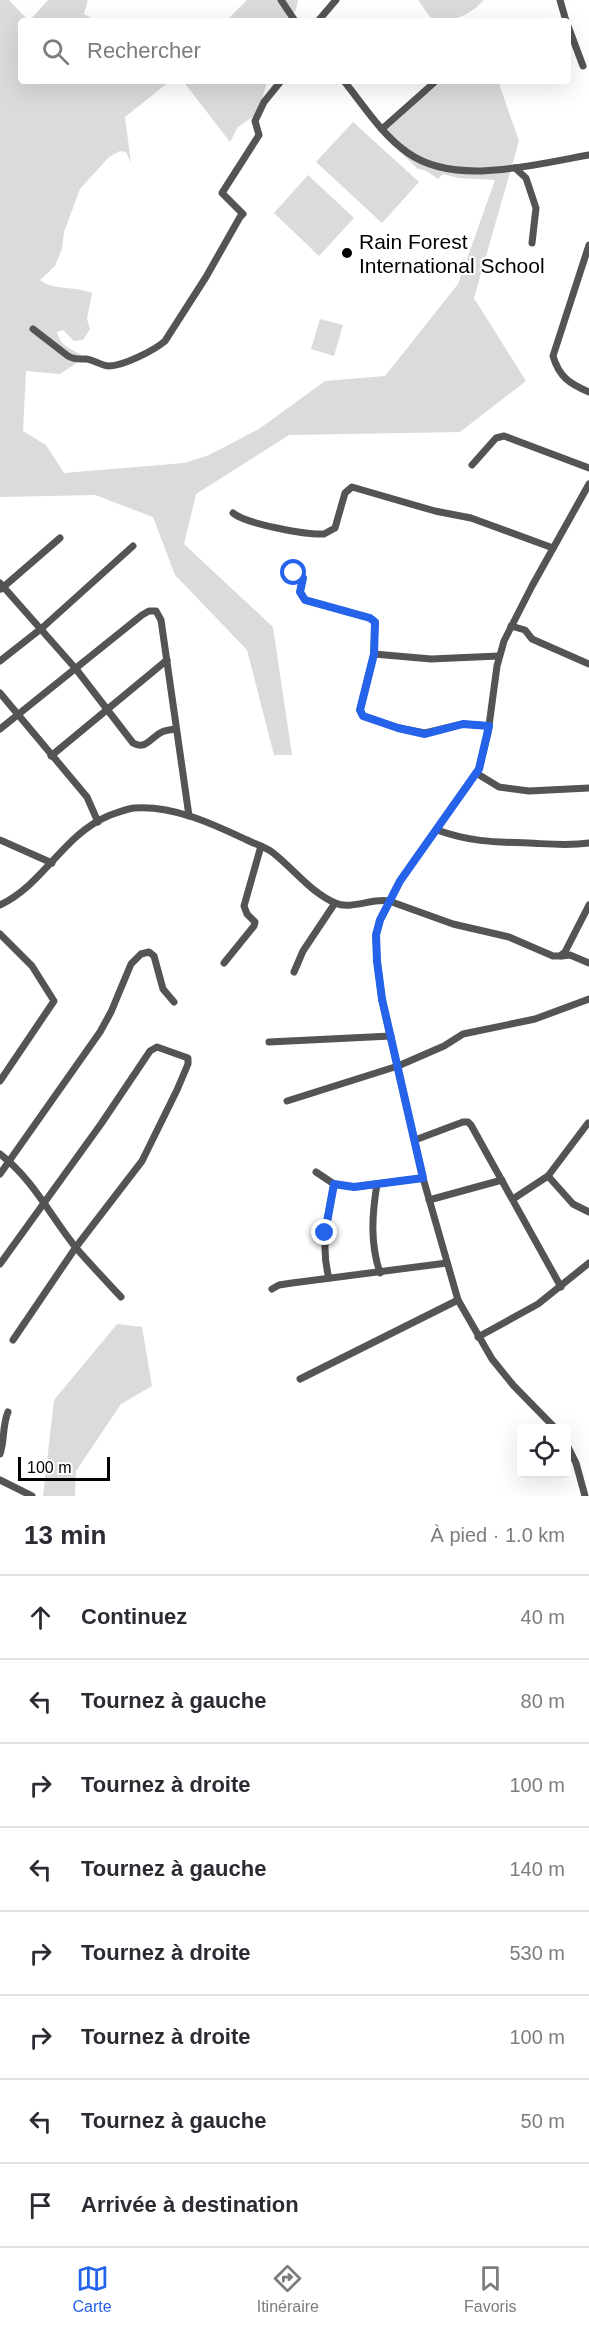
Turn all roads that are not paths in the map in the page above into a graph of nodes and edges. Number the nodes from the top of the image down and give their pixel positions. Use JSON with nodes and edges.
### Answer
{"nodes":[{"id":1,"x":281,"y":0,"type":"edge"},
{"id":2,"x":336,"y":0,"type":"edge"},
{"id":3,"x":560,"y":0,"type":"edge"},
{"id":4,"x":293,"y":18,"type":"edge"},
{"id":5,"x":321,"y":18,"type":"edge"},
{"id":6,"x":565,"y":18,"type":"edge"},
{"id":7,"x":571,"y":34,"type":"edge"},
{"id":8,"x":583,"y":66,"type":"dead end"},
{"id":9,"x":279,"y":84,"type":"edge"},
{"id":10,"x":346,"y":84,"type":"edge"},
{"id":11,"x":433,"y":84,"type":"edge"},
{"id":12,"x":382,"y":129,"type":"junction"},
{"id":13,"x":589,"y":154,"type":"edge"},
{"id":14,"x":515,"y":168,"type":"junction"},
{"id":15,"x":532,"y":243,"type":"dead end"},
{"id":16,"x":589,"y":245,"type":"edge"},
{"id":17,"x":33,"y":329,"type":"dead end"},
{"id":18,"x":589,"y":392,"type":"edge"},
{"id":19,"x":472,"y":465,"type":"dead end"},
{"id":20,"x":589,"y":468,"type":"edge"},
{"id":21,"x":589,"y":484,"type":"edge"},
{"id":22,"x":233,"y":513,"type":"dead end"},
{"id":23,"x":60,"y":538,"type":"dead end"},
{"id":24,"x":132,"y":546,"type":"dead end"},
{"id":25,"x":553,"y":548,"type":"junction"},
{"id":26,"x":294,"y":573,"type":"dead end"},
{"id":27,"x":1,"y":586,"type":"edge"},
{"id":28,"x":511,"y":626,"type":"junction"},
{"id":29,"x":42,"y":628,"type":"junction"},
{"id":30,"x":374,"y":654,"type":"junction"},
{"id":31,"x":499,"y":656,"type":"junction"},
{"id":32,"x":167,"y":660,"type":"junction"},
{"id":33,"x":0,"y":662,"type":"edge"},
{"id":34,"x":589,"y":664,"type":"edge"},
{"id":35,"x":76,"y":669,"type":"junction"},
{"id":36,"x":0,"y":693,"type":"edge"},
{"id":37,"x":106,"y":709,"type":"junction"},
{"id":38,"x":18,"y":715,"type":"junction"},
{"id":39,"x":489,"y":726,"type":"junction"},
{"id":40,"x":0,"y":729,"type":"edge"},
{"id":41,"x":176,"y":729,"type":"junction"},
{"id":42,"x":51,"y":756,"type":"junction"},
{"id":43,"x":476,"y":773,"type":"junction"},
{"id":44,"x":589,"y":788,"type":"edge"},
{"id":45,"x":189,"y":816,"type":"junction"},
{"id":46,"x":98,"y":822,"type":"junction"},
{"id":47,"x":437,"y":830,"type":"junction"},
{"id":48,"x":0,"y":840,"type":"edge"},
{"id":49,"x":589,"y":843,"type":"edge"},
{"id":50,"x":261,"y":846,"type":"junction"},
{"id":51,"x":52,"y":863,"type":"junction"},
{"id":52,"x":389,"y":901,"type":"junction"},
{"id":53,"x":335,"y":903,"type":"junction"},
{"id":54,"x":0,"y":904,"type":"edge"},
{"id":55,"x":589,"y":905,"type":"edge"},
{"id":56,"x":586,"y":917,"type":"edge"},
{"id":57,"x":0,"y":934,"type":"edge"},
{"id":58,"x":560,"y":956,"type":"junction"},
{"id":59,"x":224,"y":963,"type":"dead end"},
{"id":60,"x":589,"y":963,"type":"edge"},
{"id":61,"x":294,"y":972,"type":"dead end"},
{"id":62,"x":589,"y":999,"type":"edge"},
{"id":63,"x":174,"y":1002,"type":"dead end"},
{"id":64,"x":391,"y":1036,"type":"junction"},
{"id":65,"x":268,"y":1042,"type":"dead end"},
{"id":66,"x":398,"y":1066,"type":"junction"},
{"id":67,"x":0,"y":1081,"type":"edge"},
{"id":68,"x":287,"y":1101,"type":"dead end"},
{"id":69,"x":588,"y":1123,"type":"edge"},
{"id":70,"x":415,"y":1140,"type":"junction"},
{"id":71,"x":0,"y":1154,"type":"edge"},
{"id":72,"x":10,"y":1161,"type":"junction"},
{"id":73,"x":316,"y":1172,"type":"dead end"},
{"id":74,"x":0,"y":1174,"type":"edge"},
{"id":75,"x":548,"y":1176,"type":"junction"},
{"id":76,"x":423,"y":1178,"type":"junction"},
{"id":77,"x":502,"y":1180,"type":"junction"},
{"id":78,"x":334,"y":1184,"type":"junction"},
{"id":79,"x":377,"y":1184,"type":"junction"},
{"id":80,"x":513,"y":1199,"type":"junction"},
{"id":81,"x":429,"y":1200,"type":"junction"},
{"id":82,"x":44,"y":1203,"type":"junction"},
{"id":83,"x":589,"y":1212,"type":"edge"},
{"id":84,"x":76,"y":1247,"type":"junction"},
{"id":85,"x":447,"y":1263,"type":"junction"},
{"id":86,"x":589,"y":1263,"type":"edge"},
{"id":87,"x":0,"y":1264,"type":"edge"},
{"id":88,"x":380,"y":1273,"type":"junction"},
{"id":89,"x":329,"y":1278,"type":"junction"},
{"id":90,"x":561,"y":1287,"type":"junction"},
{"id":91,"x":272,"y":1289,"type":"dead end"},
{"id":92,"x":121,"y":1297,"type":"dead end"},
{"id":93,"x":458,"y":1300,"type":"junction"},
{"id":94,"x":478,"y":1337,"type":"junction"},
{"id":95,"x":13,"y":1340,"type":"dead end"},
{"id":96,"x":300,"y":1379,"type":"dead end"},
{"id":97,"x":8,"y":1412,"type":"dead end"},
{"id":98,"x":551,"y":1424,"type":"edge"},
{"id":99,"x":571,"y":1452,"type":"edge"},
{"id":100,"x":0,"y":1454,"type":"edge"},
{"id":101,"x":0,"y":1480,"type":"edge"},
{"id":102,"x":586,"y":1493,"type":"edge"},
{"id":103,"x":32,"y":1496,"type":"edge"}],
"edges":[{"from":1,"to":4,"type":"street"},
{"from":2,"to":5,"type":"street"},
{"from":3,"to":6,"type":"street"},
{"from":7,"to":8,"type":"street"},
{"from":9,"to":17,"type":"street"},
{"from":10,"to":12,"type":"street"},
{"from":11,"to":12,"type":"street"},
{"from":12,"to":14,"type":"street"},
{"from":13,"to":14,"type":"street"},
{"from":14,"to":15,"type":"street"},
{"from":16,"to":18,"type":"street"},
{"from":19,"to":20,"type":"street"},
{"from":21,"to":25,"type":"street"},
{"from":22,"to":25,"type":"street"},
{"from":23,"to":27,"type":"street"},
{"from":24,"to":29,"type":"street"},
{"from":25,"to":28,"type":"street"},
{"from":26,"to":30,"type":"street"},
{"from":27,"to":29,"type":"street"},
{"from":28,"to":31,"type":"street"},
{"from":28,"to":34,"type":"street"},
{"from":29,"to":33,"type":"street"},
{"from":29,"to":35,"type":"street"},
{"from":30,"to":31,"type":"street"},
{"from":30,"to":39,"type":"street"},
{"from":31,"to":39,"type":"street"},
{"from":32,"to":35,"type":"street"},
{"from":32,"to":37,"type":"street"},
{"from":32,"to":41,"type":"street"},
{"from":35,"to":37,"type":"street"},
{"from":35,"to":38,"type":"street"},
{"from":36,"to":38,"type":"street"},
{"from":37,"to":41,"type":"street"},
{"from":37,"to":42,"type":"street"},
{"from":38,"to":40,"type":"street"},
{"from":38,"to":42,"type":"street"},
{"from":39,"to":43,"type":"street"},
{"from":41,"to":45,"type":"street"},
{"from":42,"to":46,"type":"street"},
{"from":43,"to":44,"type":"street"},
{"from":43,"to":47,"type":"street"},
{"from":45,"to":46,"type":"street"},
{"from":45,"to":50,"type":"street"},
{"from":46,"to":51,"type":"street"},
{"from":47,"to":49,"type":"street"},
{"from":47,"to":52,"type":"street"},
{"from":48,"to":51,"type":"street"},
{"from":50,"to":53,"type":"street"},
{"from":50,"to":59,"type":"street"},
{"from":51,"to":54,"type":"street"},
{"from":52,"to":53,"type":"street"},
{"from":52,"to":58,"type":"street"},
{"from":52,"to":64,"type":"street"},
{"from":53,"to":61,"type":"street"},
{"from":55,"to":56,"type":"street"},
{"from":56,"to":58,"type":"street"},
{"from":57,"to":67,"type":"street"},
{"from":58,"to":60,"type":"street"},
{"from":62,"to":66,"type":"street"},
{"from":63,"to":72,"type":"street"},
{"from":64,"to":65,"type":"street"},
{"from":64,"to":66,"type":"street"},
{"from":66,"to":68,"type":"street"},
{"from":66,"to":70,"type":"street"},
{"from":69,"to":75,"type":"street"},
{"from":70,"to":76,"type":"street"},
{"from":70,"to":77,"type":"street"},
{"from":71,"to":72,"type":"street"},
{"from":72,"to":74,"type":"street"},
{"from":72,"to":82,"type":"street"},
{"from":73,"to":78,"type":"street"},
{"from":75,"to":80,"type":"street"},
{"from":75,"to":83,"type":"street"},
{"from":76,"to":79,"type":"street"},
{"from":76,"to":81,"type":"street"},
{"from":77,"to":80,"type":"street"},
{"from":77,"to":81,"type":"street"},
{"from":78,"to":79,"type":"street"},
{"from":78,"to":89,"type":"street"},
{"from":79,"to":88,"type":"street"},
{"from":80,"to":90,"type":"street"},
{"from":81,"to":85,"type":"street"},
{"from":82,"to":84,"type":"street"},
{"from":82,"to":84,"type":"street"},
{"from":82,"to":87,"type":"street"},
{"from":84,"to":92,"type":"street"},
{"from":84,"to":95,"type":"street"},
{"from":85,"to":88,"type":"street"},
{"from":85,"to":93,"type":"street"},
{"from":86,"to":90,"type":"street"},
{"from":88,"to":89,"type":"street"},
{"from":89,"to":91,"type":"street"},
{"from":90,"to":94,"type":"street"},
{"from":93,"to":94,"type":"street"},
{"from":93,"to":96,"type":"street"},
{"from":94,"to":98,"type":"street"},
{"from":97,"to":100,"type":"street"},
{"from":99,"to":102,"type":"street"},
{"from":101,"to":103,"type":"street"}]}
